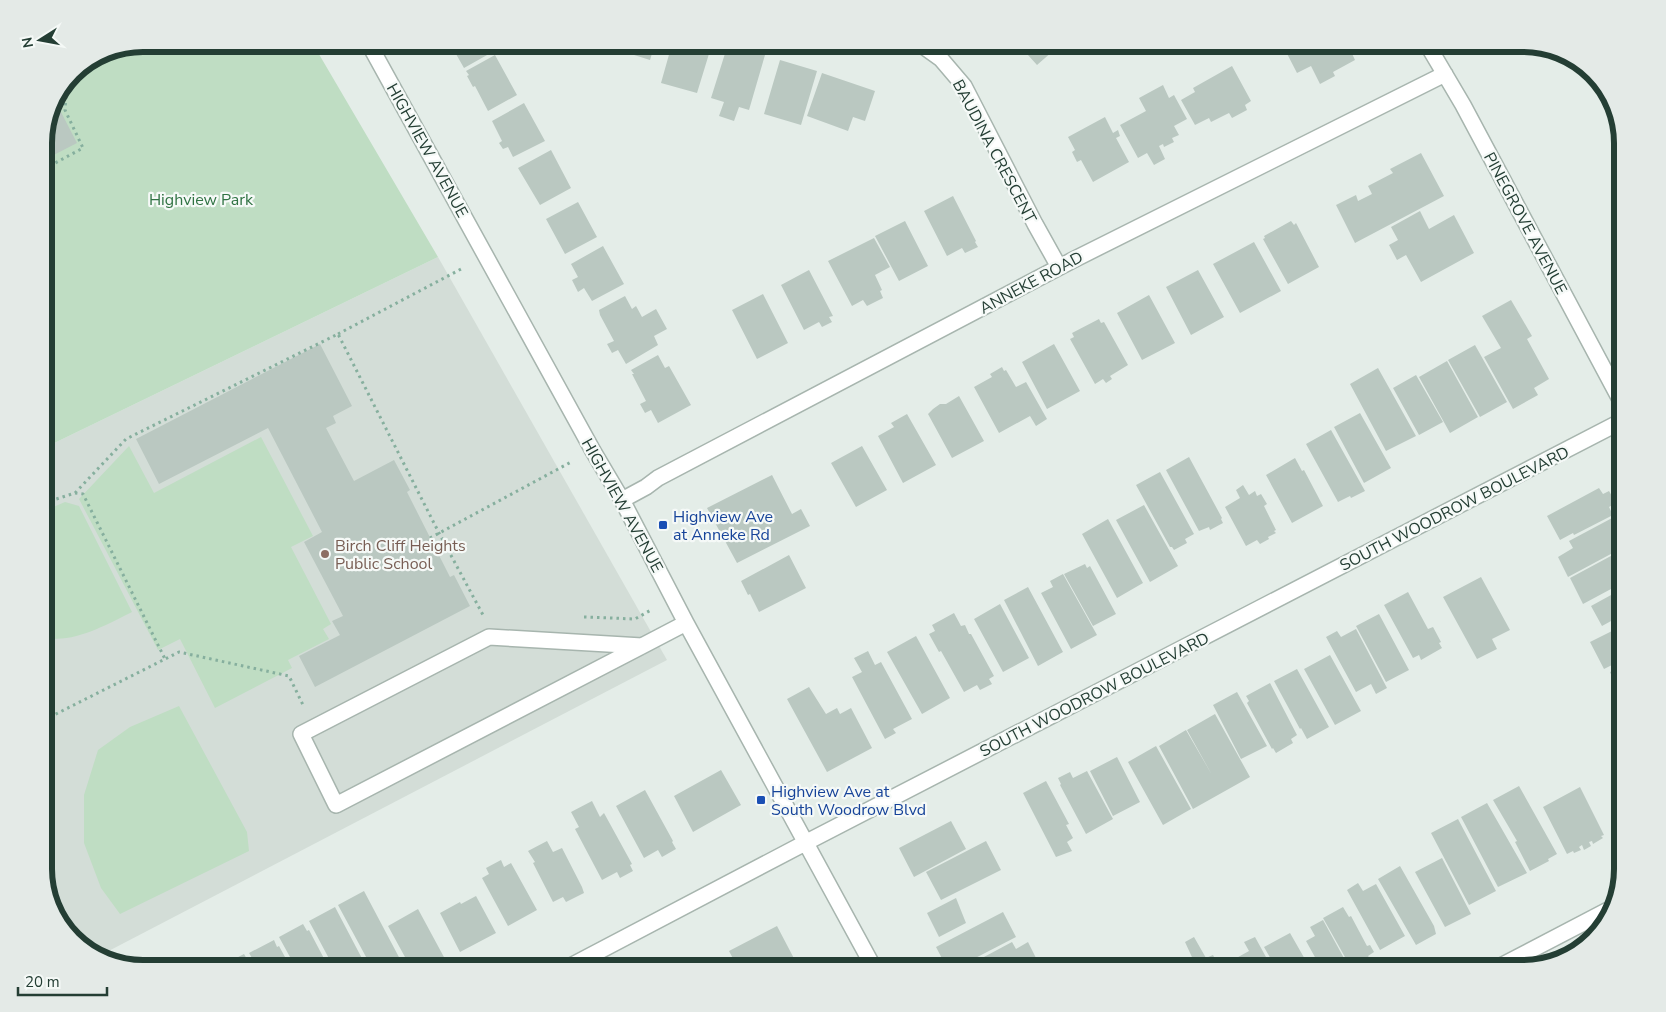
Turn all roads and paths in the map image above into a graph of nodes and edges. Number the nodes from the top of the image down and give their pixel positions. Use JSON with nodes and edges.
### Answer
{"nodes":[{"id":1,"x":933,"y":52,"type":"edge"},
{"id":2,"x":1432,"y":52,"type":"edge"},
{"id":3,"x":374,"y":53,"type":"edge"},
{"id":4,"x":1445,"y":74,"type":"junction"},
{"id":5,"x":66,"y":96,"type":"edge"},
{"id":6,"x":53,"y":165,"type":"edge"},
{"id":7,"x":1058,"y":267,"type":"junction"},
{"id":8,"x":463,"y":268,"type":"dead end"},
{"id":9,"x":338,"y":334,"type":"junction"},
{"id":10,"x":1613,"y":387,"type":"edge"},
{"id":11,"x":1613,"y":425,"type":"edge"},
{"id":12,"x":593,"y":451,"type":"junction"},
{"id":13,"x":74,"y":493,"type":"junction"},
{"id":14,"x":53,"y":500,"type":"edge"},
{"id":15,"x":622,"y":500,"type":"junction"},
{"id":16,"x":439,"y":533,"type":"junction"},
{"id":17,"x":430,"y":538,"type":"dead end"},
{"id":18,"x":651,"y":610,"type":"dead end"},
{"id":19,"x":578,"y":617,"type":"dead end"},
{"id":20,"x":475,"y":620,"type":"dead end"},
{"id":21,"x":686,"y":623,"type":"junction"},
{"id":22,"x":642,"y":646,"type":"junction"},
{"id":23,"x":165,"y":659,"type":"junction"},
{"id":24,"x":305,"y":709,"type":"dead end"},
{"id":25,"x":53,"y":715,"type":"edge"},
{"id":26,"x":805,"y":844,"type":"junction"},
{"id":27,"x":1601,"y":914,"type":"edge"},
{"id":28,"x":584,"y":959,"type":"edge"},
{"id":29,"x":869,"y":959,"type":"edge"},
{"id":30,"x":1514,"y":959,"type":"edge"}],
"edges":[{"from":1,"to":7,"type":"street","name":"BAUDINA CRESCENT"},
{"from":2,"to":4,"type":"street","name":"PINEGROVE AVENUE"},
{"from":3,"to":12,"type":"street","name":"HIGHVIEW AVENUE"},
{"from":4,"to":7,"type":"street","name":"ANNEKE ROAD"},
{"from":4,"to":10,"type":"street","name":"PINEGROVE AVENUE"},
{"from":5,"to":6,"type":"path"},
{"from":7,"to":15,"type":"street","name":"ANNEKE ROAD"},
{"from":8,"to":9,"type":"path"},
{"from":9,"to":13,"type":"path"},
{"from":9,"to":16,"type":"path"},
{"from":11,"to":26,"type":"street","name":"SOUTH WOODROW BOULEVARD"},
{"from":12,"to":15,"type":"street","name":"HIGHVIEW AVENUE"},
{"from":12,"to":16,"type":"path"},
{"from":13,"to":14,"type":"path"},
{"from":13,"to":23,"type":"path"},
{"from":15,"to":21,"type":"street","name":"HIGHVIEW AVENUE"},
{"from":16,"to":17,"type":"path"},
{"from":16,"to":20,"type":"path"},
{"from":18,"to":19,"type":"path"},
{"from":21,"to":22,"type":"street"},
{"from":21,"to":26,"type":"street","name":"HIGHVIEW AVENUE"},
{"from":22,"to":22,"type":"street"},
{"from":23,"to":24,"type":"path"},
{"from":23,"to":25,"type":"path"},
{"from":26,"to":28,"type":"street","name":"SOUTH WOODROW BOULEVARD"},
{"from":26,"to":29,"type":"street","name":"HIGHVIEW AVENUE"},
{"from":27,"to":30,"type":"street"}]}
